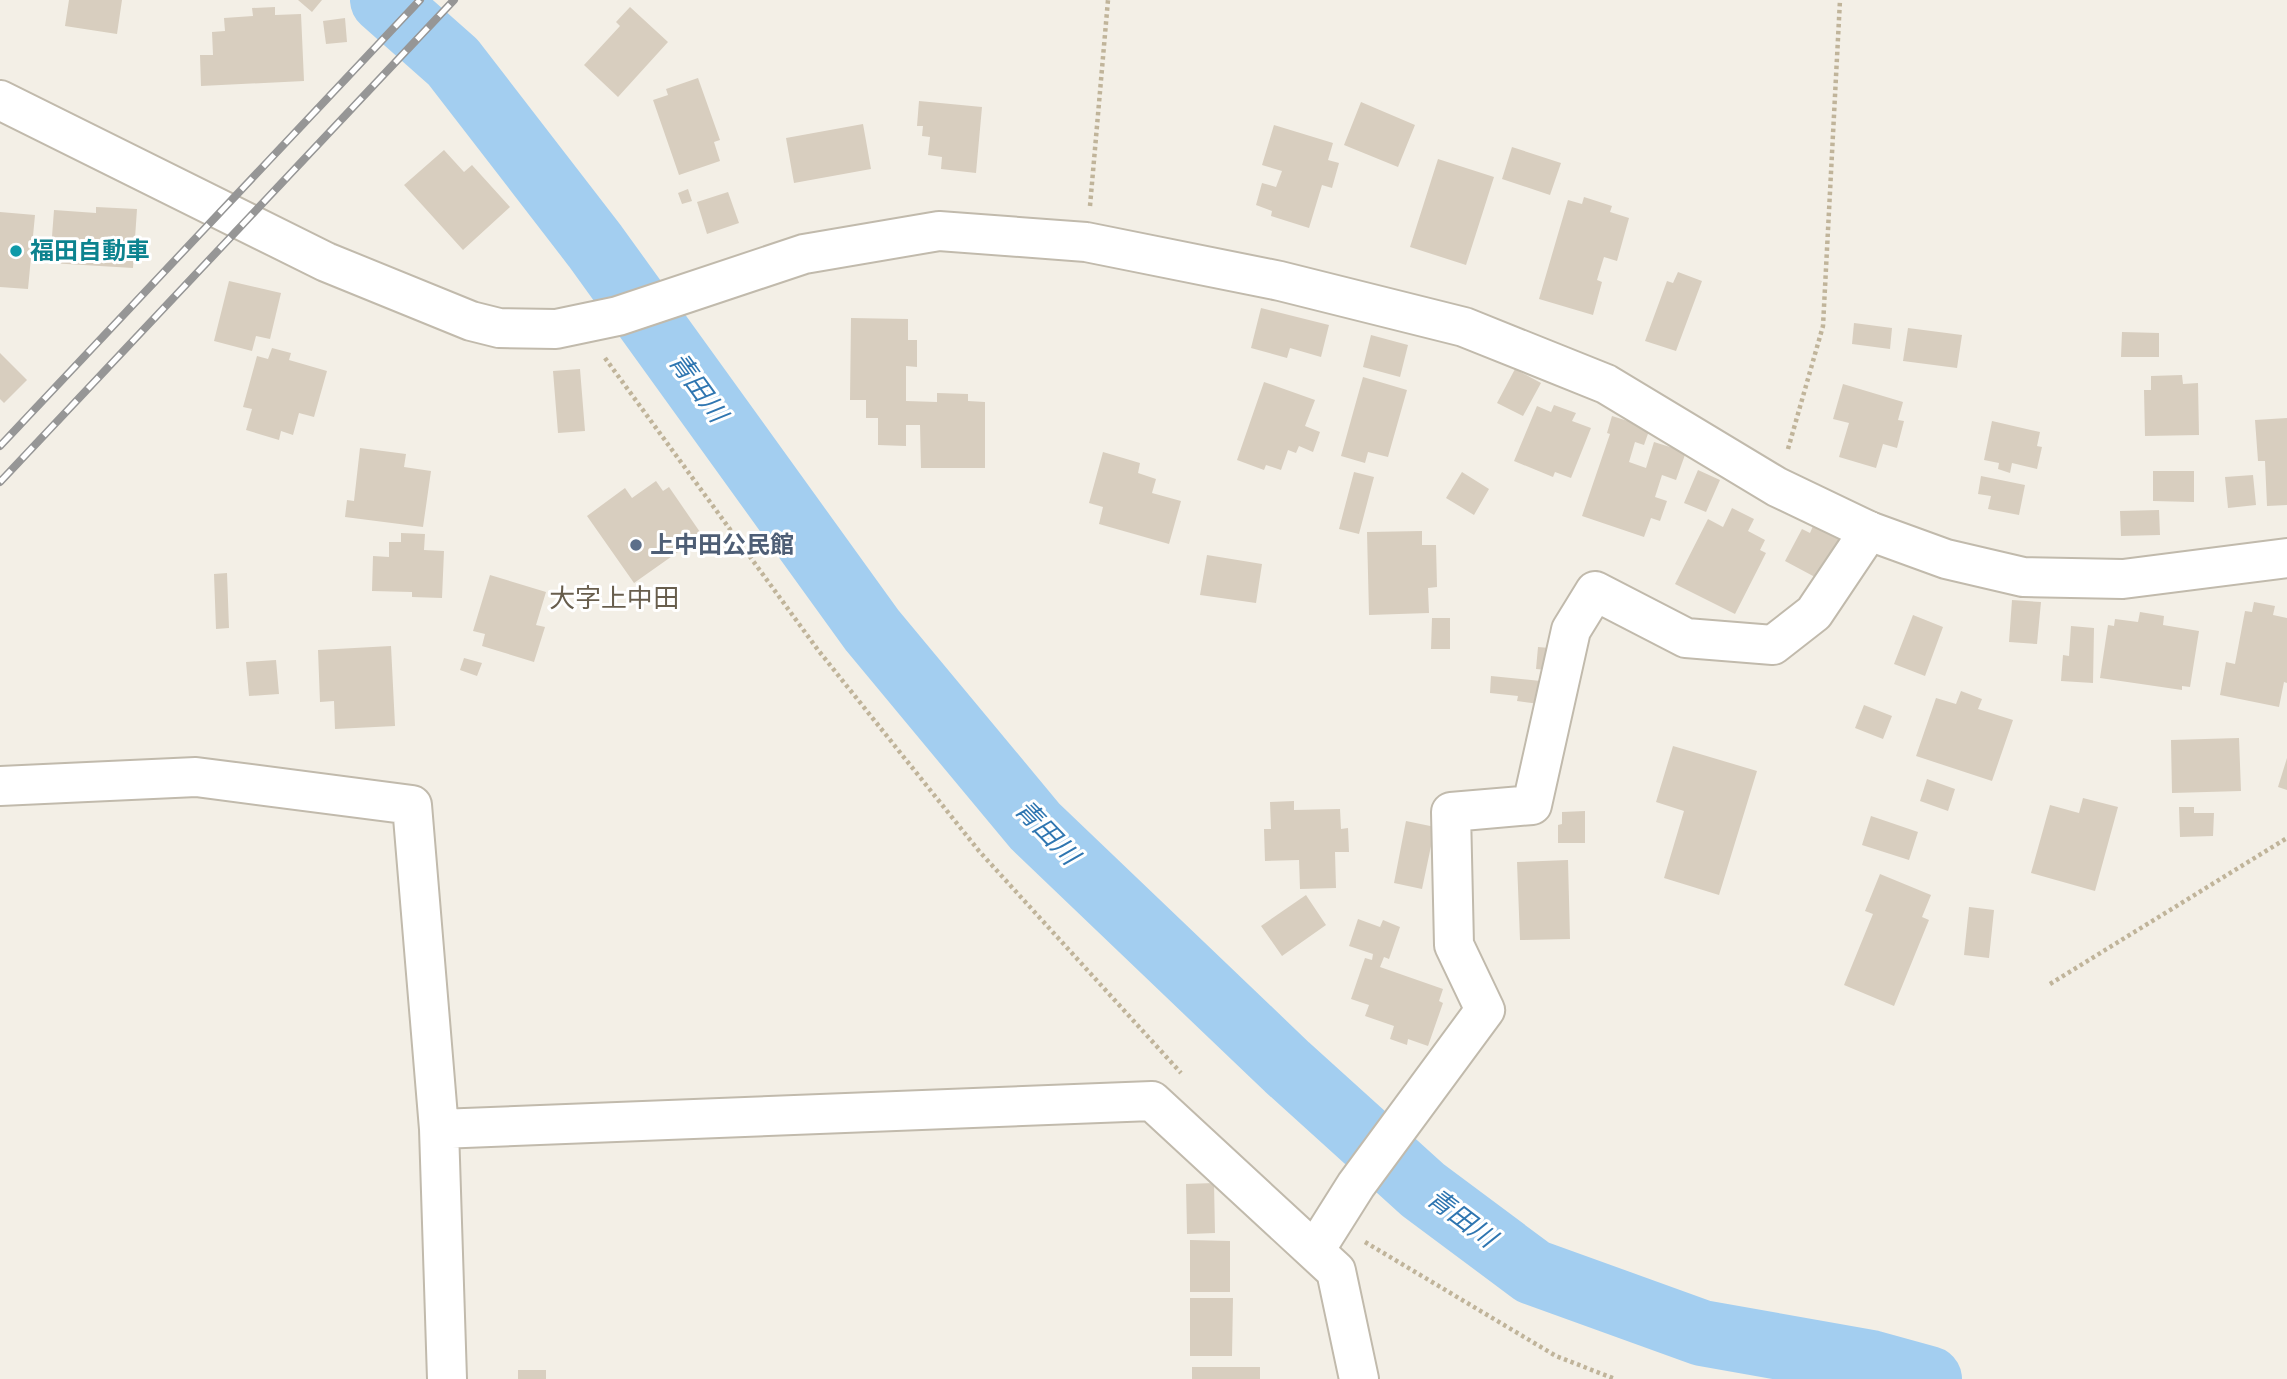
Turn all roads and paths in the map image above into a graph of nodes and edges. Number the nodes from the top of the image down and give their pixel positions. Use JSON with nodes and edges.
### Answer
{"nodes":[{"id":1,"x":1108,"y":0,"type":"edge"},
{"id":2,"x":1840,"y":0,"type":"edge"},
{"id":3,"x":0,"y":100,"type":"edge"},
{"id":4,"x":1086,"y":242,"type":"junction"},
{"id":5,"x":580,"y":324,"type":"junction"},
{"id":6,"x":1777,"y":487,"type":"junction"},
{"id":7,"x":1868,"y":531,"type":"junction"},
{"id":8,"x":2287,"y":558,"type":"edge"},
{"id":9,"x":0,"y":786,"type":"edge"},
{"id":10,"x":2287,"y":838,"type":"edge"},
{"id":11,"x":2050,"y":984,"type":"dead end"},
{"id":12,"x":1182,"y":1074,"type":"dead end"},
{"id":13,"x":439,"y":1129,"type":"junction"},
{"id":14,"x":1325,"y":1235,"type":"junction"},
{"id":15,"x":447,"y":1379,"type":"edge"},
{"id":16,"x":1359,"y":1379,"type":"edge"},
{"id":17,"x":1615,"y":1379,"type":"edge"}],
"edges":[{"from":1,"to":4,"type":"path"},
{"from":2,"to":6,"type":"path"},
{"from":3,"to":5,"type":"street"},
{"from":4,"to":5,"type":"street"},
{"from":4,"to":6,"type":"street"},
{"from":5,"to":12,"type":"path"},
{"from":6,"to":7,"type":"street"},
{"from":7,"to":8,"type":"street"},
{"from":7,"to":14,"type":"street"},
{"from":9,"to":13,"type":"street"},
{"from":10,"to":11,"type":"path"},
{"from":13,"to":14,"type":"street"},
{"from":13,"to":15,"type":"street"},
{"from":14,"to":16,"type":"street"},
{"from":14,"to":17,"type":"path"}]}
